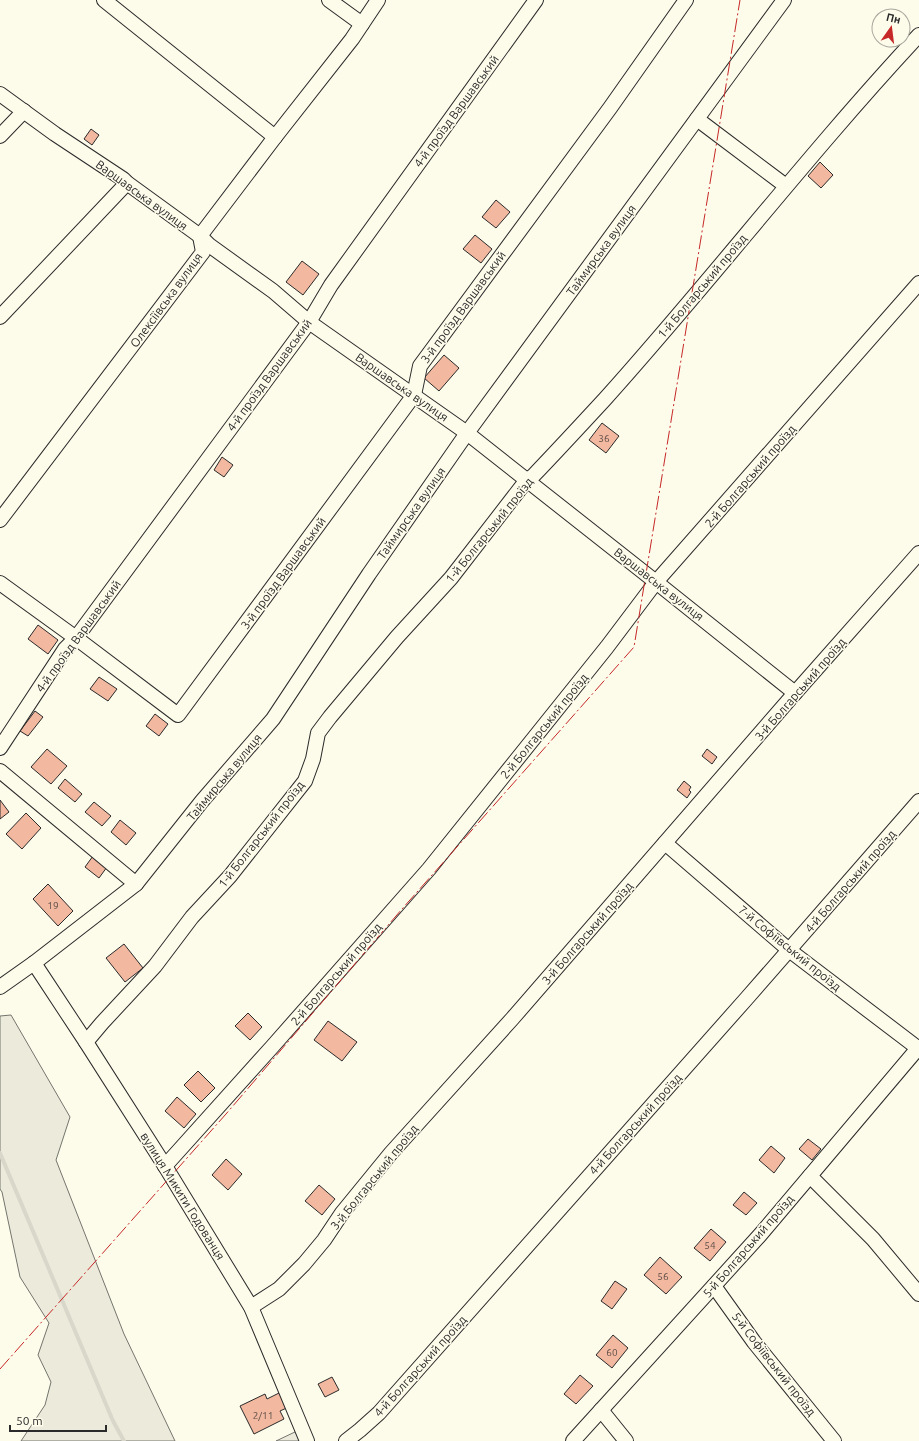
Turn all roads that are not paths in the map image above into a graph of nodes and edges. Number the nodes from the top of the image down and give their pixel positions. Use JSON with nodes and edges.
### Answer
{"nodes":[{"id":1,"x":104,"y":0,"type":"edge"},
{"id":2,"x":329,"y":0,"type":"edge"},
{"id":3,"x":378,"y":0,"type":"edge"},
{"id":4,"x":536,"y":0,"type":"edge"},
{"id":5,"x":686,"y":0,"type":"edge"},
{"id":6,"x":784,"y":0,"type":"edge"},
{"id":7,"x":362,"y":24,"type":"junction"},
{"id":8,"x":919,"y":35,"type":"edge"},
{"id":9,"x":0,"y":94,"type":"edge"},
{"id":10,"x":24,"y":111,"type":"junction"},
{"id":11,"x":697,"y":119,"type":"junction"},
{"id":12,"x":0,"y":136,"type":"edge"},
{"id":13,"x":275,"y":137,"type":"junction"},
{"id":14,"x":127,"y":183,"type":"junction"},
{"id":15,"x":786,"y":186,"type":"junction"},
{"id":16,"x":200,"y":236,"type":"junction"},
{"id":17,"x":919,"y":283,"type":"edge"},
{"id":18,"x":0,"y":318,"type":"edge"},
{"id":19,"x":309,"y":322,"type":"junction"},
{"id":20,"x":414,"y":395,"type":"junction"},
{"id":21,"x":467,"y":433,"type":"junction"},
{"id":22,"x":526,"y":481,"type":"junction"},
{"id":23,"x":0,"y":520,"type":"edge"},
{"id":24,"x":919,"y":553,"type":"edge"},
{"id":25,"x":656,"y":582,"type":"junction"},
{"id":26,"x":0,"y":583,"type":"edge"},
{"id":27,"x":76,"y":638,"type":"junction"},
{"id":28,"x":795,"y":693,"type":"junction"},
{"id":29,"x":0,"y":748,"type":"edge"},
{"id":30,"x":0,"y":771,"type":"edge"},
{"id":31,"x":919,"y":801,"type":"edge"},
{"id":32,"x":665,"y":843,"type":"junction"},
{"id":33,"x":136,"y":884,"type":"junction"},
{"id":34,"x":789,"y":950,"type":"junction"},
{"id":35,"x":34,"y":963,"type":"junction"},
{"id":36,"x":0,"y":987,"type":"edge"},
{"id":37,"x":86,"y":1042,"type":"junction"},
{"id":38,"x":919,"y":1048,"type":"edge"},
{"id":39,"x":165,"y":1166,"type":"junction"},
{"id":40,"x":810,"y":1176,"type":"junction"},
{"id":41,"x":714,"y":1286,"type":"junction"},
{"id":42,"x":919,"y":1294,"type":"edge"},
{"id":43,"x":251,"y":1307,"type":"junction"},
{"id":44,"x":601,"y":1410,"type":"junction"},
{"id":45,"x":307,"y":1441,"type":"edge"},
{"id":46,"x":346,"y":1441,"type":"edge"},
{"id":47,"x":573,"y":1441,"type":"edge"},
{"id":48,"x":626,"y":1441,"type":"edge"},
{"id":49,"x":834,"y":1441,"type":"edge"}],
"edges":[{"from":1,"to":13,"type":"street"},
{"from":2,"to":7,"type":"street"},
{"from":3,"to":7,"type":"street","name":"Олексіївська вулиця"},
{"from":4,"to":19,"type":"street","name":"4-й проїзд Варшавський"},
{"from":5,"to":20,"type":"street","name":"3-й проїзд Варшавський"},
{"from":6,"to":11,"type":"street","name":"Таймирська вулиця"},
{"from":7,"to":13,"type":"street","name":"Олексіївська вулиця"},
{"from":8,"to":15,"type":"street","name":"1-й Болгарський проїзд"},
{"from":9,"to":10,"type":"street","name":"Варшавська вулиця"},
{"from":10,"to":12,"type":"street"},
{"from":10,"to":14,"type":"street","name":"Варшавська вулиця"},
{"from":11,"to":15,"type":"street"},
{"from":11,"to":21,"type":"street","name":"Таймирська вулиця"},
{"from":13,"to":16,"type":"street","name":"Олексіївська вулиця"},
{"from":14,"to":16,"type":"street","name":"Варшавська вулиця"},
{"from":14,"to":18,"type":"street"},
{"from":15,"to":22,"type":"street","name":"1-й Болгарський проїзд"},
{"from":16,"to":19,"type":"street","name":"Варшавська вулиця"},
{"from":16,"to":23,"type":"street","name":"Олексіївська вулиця"},
{"from":17,"to":25,"type":"street","name":"2-й Болгарський проїзд"},
{"from":19,"to":20,"type":"street","name":"Варшавська вулиця"},
{"from":19,"to":27,"type":"street","name":"4-й проїзд Варшавський"},
{"from":20,"to":21,"type":"street","name":"Варшавська вулиця"},
{"from":20,"to":27,"type":"street","name":"3-й проїзд Варшавський"},
{"from":21,"to":22,"type":"street","name":"Варшавська вулиця"},
{"from":21,"to":33,"type":"street","name":"Таймирська вулиця"},
{"from":22,"to":25,"type":"street","name":"Варшавська вулиця"},
{"from":22,"to":37,"type":"street","name":"1-й Болгарський проїзд"},
{"from":24,"to":28,"type":"street","name":"3-й Болгарський проїзд"},
{"from":25,"to":28,"type":"street","name":"Варшавська вулиця"},
{"from":25,"to":39,"type":"street","name":"2-й Болгарський проїзд"},
{"from":26,"to":27,"type":"street"},
{"from":27,"to":29,"type":"street","name":"4-й проїзд Варшавський"},
{"from":28,"to":32,"type":"street","name":"3-й Болгарський проїзд"},
{"from":30,"to":33,"type":"street"},
{"from":31,"to":34,"type":"street","name":"4-й Болгарський проїзд"},
{"from":32,"to":34,"type":"street","name":"7-й Софіївський проїзд"},
{"from":32,"to":43,"type":"street","name":"3-й Болгарський проїзд"},
{"from":33,"to":35,"type":"street","name":"Таймирська вулиця"},
{"from":34,"to":38,"type":"street","name":"7-й Софіївський проїзд"},
{"from":34,"to":46,"type":"street","name":"4-й Болгарський проїзд"},
{"from":35,"to":36,"type":"street","name":"Таймирська вулиця"},
{"from":35,"to":37,"type":"street","name":"вулиця Микити Годованця"},
{"from":37,"to":39,"type":"street","name":"вулиця Микити Годованця"},
{"from":38,"to":40,"type":"street","name":"5-й Болгарський проїзд"},
{"from":39,"to":43,"type":"street","name":"вулиця Микити Годованця"},
{"from":40,"to":41,"type":"street","name":"5-й Болгарський проїзд"},
{"from":40,"to":42,"type":"street"},
{"from":41,"to":44,"type":"street","name":"5-й Болгарський проїзд"},
{"from":41,"to":49,"type":"street","name":"5-й Софіївський проїзд"},
{"from":43,"to":45,"type":"street","name":"вулиця Микити Годованця"},
{"from":44,"to":47,"type":"street","name":"5-й Болгарський проїзд"},
{"from":44,"to":48,"type":"street"}]}
